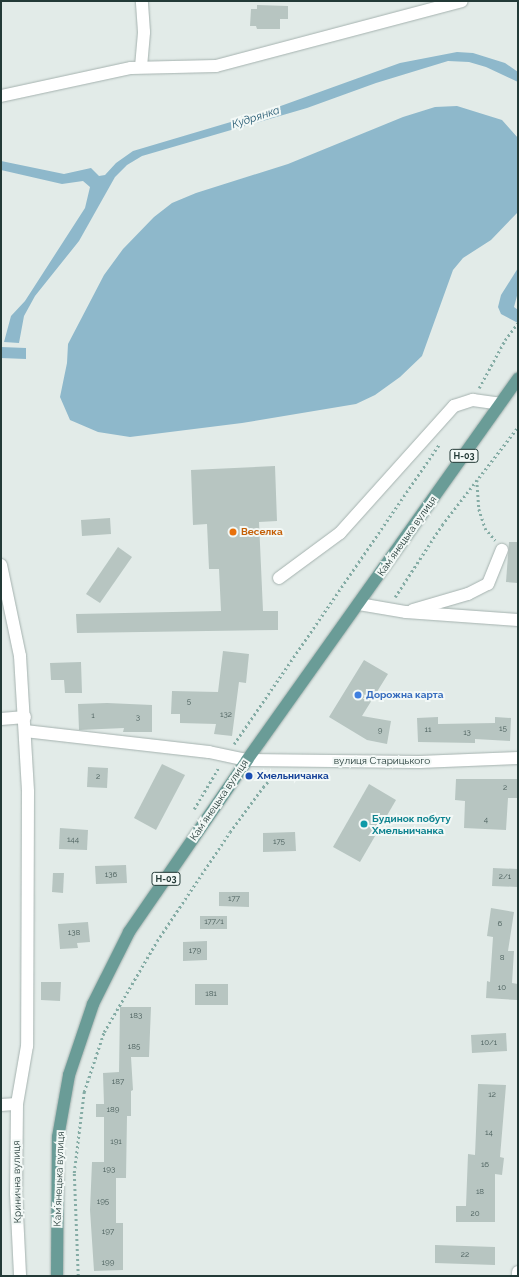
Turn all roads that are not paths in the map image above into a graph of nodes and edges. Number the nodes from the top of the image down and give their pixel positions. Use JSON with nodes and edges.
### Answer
{"nodes":[{"id":1,"x":142,"y":1,"type":"edge"},
{"id":2,"x":462,"y":1,"type":"edge"},
{"id":3,"x":141,"y":67,"type":"junction"},
{"id":4,"x":1,"y":96,"type":"edge"},
{"id":5,"x":518,"y":378,"type":"edge"},
{"id":6,"x":500,"y":404,"type":"junction"},
{"id":7,"x":502,"y":550,"type":"road end"},
{"id":8,"x":1,"y":564,"type":"edge"},
{"id":9,"x":280,"y":578,"type":"dead end"},
{"id":10,"x":359,"y":604,"type":"junction"},
{"id":11,"x":406,"y":612,"type":"junction"},
{"id":12,"x":518,"y":620,"type":"edge"},
{"id":13,"x":25,"y":717,"type":"junction"},
{"id":14,"x":1,"y":719,"type":"edge"},
{"id":15,"x":25,"y":731,"type":"junction"},
{"id":16,"x":246,"y":760,"type":"junction"},
{"id":17,"x":516,"y":760,"type":"edge"},
{"id":18,"x":17,"y":1104,"type":"junction"},
{"id":19,"x":1,"y":1105,"type":"edge"},
{"id":20,"x":518,"y":1272,"type":"edge"},
{"id":21,"x":20,"y":1276,"type":"edge"},
{"id":22,"x":57,"y":1276,"type":"edge"},
{"id":23,"x":518,"y":1276,"type":"edge"}],
"edges":[{"from":1,"to":3,"type":"street"},
{"from":2,"to":3,"type":"street"},
{"from":3,"to":4,"type":"street"},
{"from":5,"to":6,"type":"main road","name":"Камʼянецька вулиця","number":"Н-03"},
{"from":6,"to":9,"type":"street"},
{"from":6,"to":10,"type":"main road","name":"Камʼянецька вулиця","number":"Н-03"},
{"from":7,"to":11,"type":"street"},
{"from":8,"to":13,"type":"street","name":"Кринична вулиця"},
{"from":10,"to":11,"type":"street"},
{"from":10,"to":16,"type":"main road","name":"Камʼянецька вулиця","number":"Н-03"},
{"from":11,"to":12,"type":"street"},
{"from":13,"to":14,"type":"street"},
{"from":13,"to":15,"type":"street","name":"Кринична вулиця"},
{"from":15,"to":16,"type":"street","name":"вулиця Старицького"},
{"from":15,"to":18,"type":"street","name":"Кринична вулиця"},
{"from":16,"to":17,"type":"street","name":"вулиця Старицького"},
{"from":16,"to":22,"type":"main road","name":"Камʼянецька вулиця","number":"Н-03"},
{"from":18,"to":19,"type":"street"},
{"from":18,"to":21,"type":"street","name":"Кринична вулиця"},
{"from":20,"to":23,"type":"street"}]}
